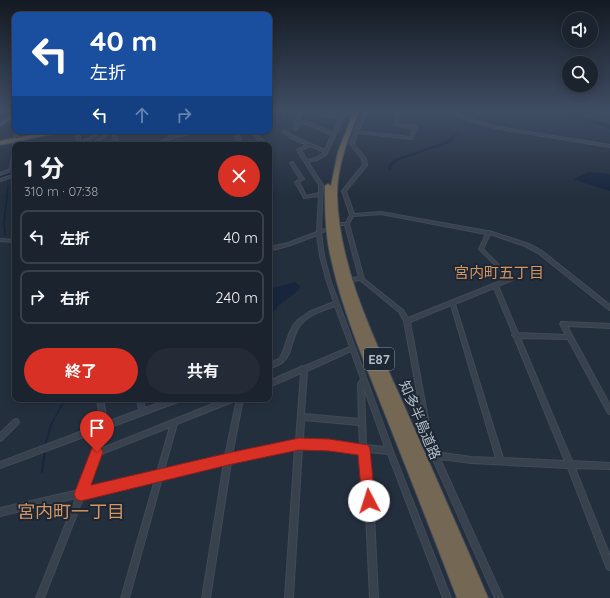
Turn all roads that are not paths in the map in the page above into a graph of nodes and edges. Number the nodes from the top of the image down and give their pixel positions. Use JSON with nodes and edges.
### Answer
{"nodes":[{"id":1,"x":16,"y":139,"type":"joint"},
{"id":2,"x":298,"y":139,"type":"edge"},
{"id":3,"x":331,"y":139,"type":"edge"},
{"id":4,"x":340,"y":139,"type":"edge"},
{"id":5,"x":345,"y":139,"type":"edge"},
{"id":6,"x":353,"y":139,"type":"edge"},
{"id":7,"x":566,"y":139,"type":"edge"},
{"id":8,"x":0,"y":142,"type":"edge"},
{"id":9,"x":16,"y":142,"type":"edge"},
{"id":10,"x":309,"y":145,"type":"junction"},
{"id":11,"x":610,"y":146,"type":"edge"},
{"id":12,"x":326,"y":152,"type":"junction"},
{"id":13,"x":306,"y":161,"type":"junction"},
{"id":14,"x":292,"y":163,"type":"dead end"},
{"id":15,"x":12,"y":169,"type":"edge"},
{"id":16,"x":0,"y":174,"type":"edge"},
{"id":17,"x":12,"y":176,"type":"edge"},
{"id":18,"x":0,"y":180,"type":"edge"},
{"id":19,"x":321,"y":194,"type":"junction"},
{"id":20,"x":352,"y":215,"type":"junction"},
{"id":21,"x":341,"y":224,"type":"dead end"},
{"id":22,"x":348,"y":224,"type":"junction"},
{"id":23,"x":325,"y":230,"type":"dead end"},
{"id":24,"x":319,"y":233,"type":"junction"},
{"id":25,"x":488,"y":233,"type":"junction"},
{"id":26,"x":0,"y":240,"type":"edge"},
{"id":27,"x":12,"y":241,"type":"edge"},
{"id":28,"x":272,"y":248,"type":"edge"},
{"id":29,"x":361,"y":278,"type":"junction"},
{"id":30,"x":354,"y":279,"type":"dead end"},
{"id":31,"x":336,"y":281,"type":"dead end"},
{"id":32,"x":329,"y":282,"type":"junction"},
{"id":33,"x":496,"y":286,"type":"junction"},
{"id":34,"x":338,"y":303,"type":"junction"},
{"id":35,"x":452,"y":304,"type":"junction"},
{"id":36,"x":610,"y":308,"type":"edge"},
{"id":37,"x":407,"y":321,"type":"junction"},
{"id":38,"x":610,"y":326,"type":"edge"},
{"id":39,"x":515,"y":335,"type":"junction"},
{"id":40,"x":569,"y":337,"type":"junction"},
{"id":41,"x":353,"y":348,"type":"junction"},
{"id":42,"x":272,"y":365,"type":"edge"},
{"id":43,"x":304,"y":368,"type":"junction"},
{"id":44,"x":364,"y":380,"type":"junction"},
{"id":45,"x":272,"y":383,"type":"edge"},
{"id":46,"x":101,"y":402,"type":"edge"},
{"id":47,"x":140,"y":402,"type":"edge"},
{"id":48,"x":170,"y":402,"type":"edge"},
{"id":49,"x":226,"y":402,"type":"edge"},
{"id":50,"x":239,"y":402,"type":"edge"},
{"id":51,"x":610,"y":411,"type":"edge"},
{"id":52,"x":142,"y":412,"type":"junction"},
{"id":53,"x":301,"y":417,"type":"junction"},
{"id":54,"x":16,"y":422,"type":"dead end"},
{"id":55,"x":362,"y":422,"type":"junction"},
{"id":56,"x":174,"y":423,"type":"junction"},
{"id":57,"x":105,"y":426,"type":"junction"},
{"id":58,"x":0,"y":438,"type":"edge"},
{"id":59,"x":299,"y":444,"type":"junction"},
{"id":60,"x":363,"y":449,"type":"junction"},
{"id":61,"x":390,"y":451,"type":"junction"},
{"id":62,"x":434,"y":456,"type":"junction"},
{"id":63,"x":228,"y":459,"type":"junction"},
{"id":64,"x":500,"y":461,"type":"junction"},
{"id":65,"x":570,"y":464,"type":"junction"},
{"id":66,"x":0,"y":465,"type":"edge"},
{"id":67,"x":610,"y":466,"type":"edge"},
{"id":68,"x":160,"y":475,"type":"junction"},
{"id":69,"x":81,"y":494,"type":"junction"},
{"id":70,"x":0,"y":513,"type":"edge"},
{"id":71,"x":610,"y":566,"type":"edge"},
{"id":72,"x":40,"y":598,"type":"edge"},
{"id":73,"x":125,"y":598,"type":"edge"},
{"id":74,"x":206,"y":598,"type":"edge"},
{"id":75,"x":289,"y":598,"type":"edge"},
{"id":76,"x":374,"y":598,"type":"edge"},
{"id":77,"x":447,"y":598,"type":"edge"},
{"id":78,"x":465,"y":598,"type":"edge"},
{"id":79,"x":480,"y":598,"type":"edge"},
{"id":80,"x":499,"y":598,"type":"edge"}],
"edges":[{"from":1,"to":8,"type":"highway"},
{"from":1,"to":9,"type":"street"},
{"from":2,"to":10,"type":"street"},
{"from":3,"to":12,"type":"street"},
{"from":4,"to":78,"type":"highway","name":"知多半島道路","number":"E87"},
{"from":5,"to":79,"type":"highway","name":"知多半島道路","number":"E87"},
{"from":6,"to":20,"type":"street"},
{"from":7,"to":11,"type":"street"},
{"from":10,"to":12,"type":"street"},
{"from":10,"to":13,"type":"street"},
{"from":12,"to":13,"type":"street"},
{"from":13,"to":19,"type":"street"},
{"from":14,"to":19,"type":"street"},
{"from":15,"to":16,"type":"street"},
{"from":17,"to":18,"type":"street"},
{"from":19,"to":24,"type":"street"},
{"from":20,"to":22,"type":"street"},
{"from":20,"to":25,"type":"street"},
{"from":21,"to":22,"type":"street"},
{"from":22,"to":29,"type":"street"},
{"from":23,"to":24,"type":"street"},
{"from":24,"to":28,"type":"street"},
{"from":24,"to":32,"type":"street"},
{"from":25,"to":33,"type":"street"},
{"from":25,"to":36,"type":"street"},
{"from":26,"to":27,"type":"street"},
{"from":29,"to":30,"type":"street"},
{"from":29,"to":37,"type":"street"},
{"from":31,"to":32,"type":"street"},
{"from":32,"to":34,"type":"street"},
{"from":33,"to":35,"type":"street"},
{"from":33,"to":39,"type":"street"},
{"from":34,"to":41,"type":"street"},
{"from":34,"to":42,"type":"street"},
{"from":35,"to":37,"type":"street"},
{"from":35,"to":64,"type":"street"},
{"from":37,"to":62,"type":"street"},
{"from":38,"to":40,"type":"street"},
{"from":39,"to":40,"type":"street"},
{"from":39,"to":65,"type":"street"},
{"from":40,"to":51,"type":"street"},
{"from":41,"to":43,"type":"street"},
{"from":41,"to":44,"type":"street"},
{"from":43,"to":45,"type":"street"},
{"from":43,"to":53,"type":"street"},
{"from":44,"to":55,"type":"street"},
{"from":44,"to":61,"type":"street"},
{"from":46,"to":57,"type":"street"},
{"from":47,"to":52,"type":"street"},
{"from":48,"to":52,"type":"street"},
{"from":49,"to":56,"type":"street"},
{"from":50,"to":63,"type":"street"},
{"from":52,"to":57,"type":"street"},
{"from":53,"to":55,"type":"street"},
{"from":53,"to":59,"type":"street"},
{"from":54,"to":58,"type":"street"},
{"from":55,"to":60,"type":"street"},
{"from":56,"to":68,"type":"street"},
{"from":56,"to":69,"type":"street"},
{"from":57,"to":66,"type":"street"},
{"from":59,"to":60,"type":"street"},
{"from":59,"to":63,"type":"street"},
{"from":59,"to":75,"type":"street"},
{"from":60,"to":61,"type":"street"},
{"from":60,"to":76,"type":"street"},
{"from":61,"to":77,"type":"street"},
{"from":62,"to":64,"type":"street"},
{"from":62,"to":80,"type":"street"},
{"from":63,"to":68,"type":"street"},
{"from":63,"to":74,"type":"street"},
{"from":64,"to":65,"type":"street"},
{"from":65,"to":67,"type":"street"},
{"from":65,"to":71,"type":"street"},
{"from":68,"to":69,"type":"street"},
{"from":68,"to":73,"type":"street"},
{"from":69,"to":70,"type":"street"},
{"from":69,"to":72,"type":"street"}]}
